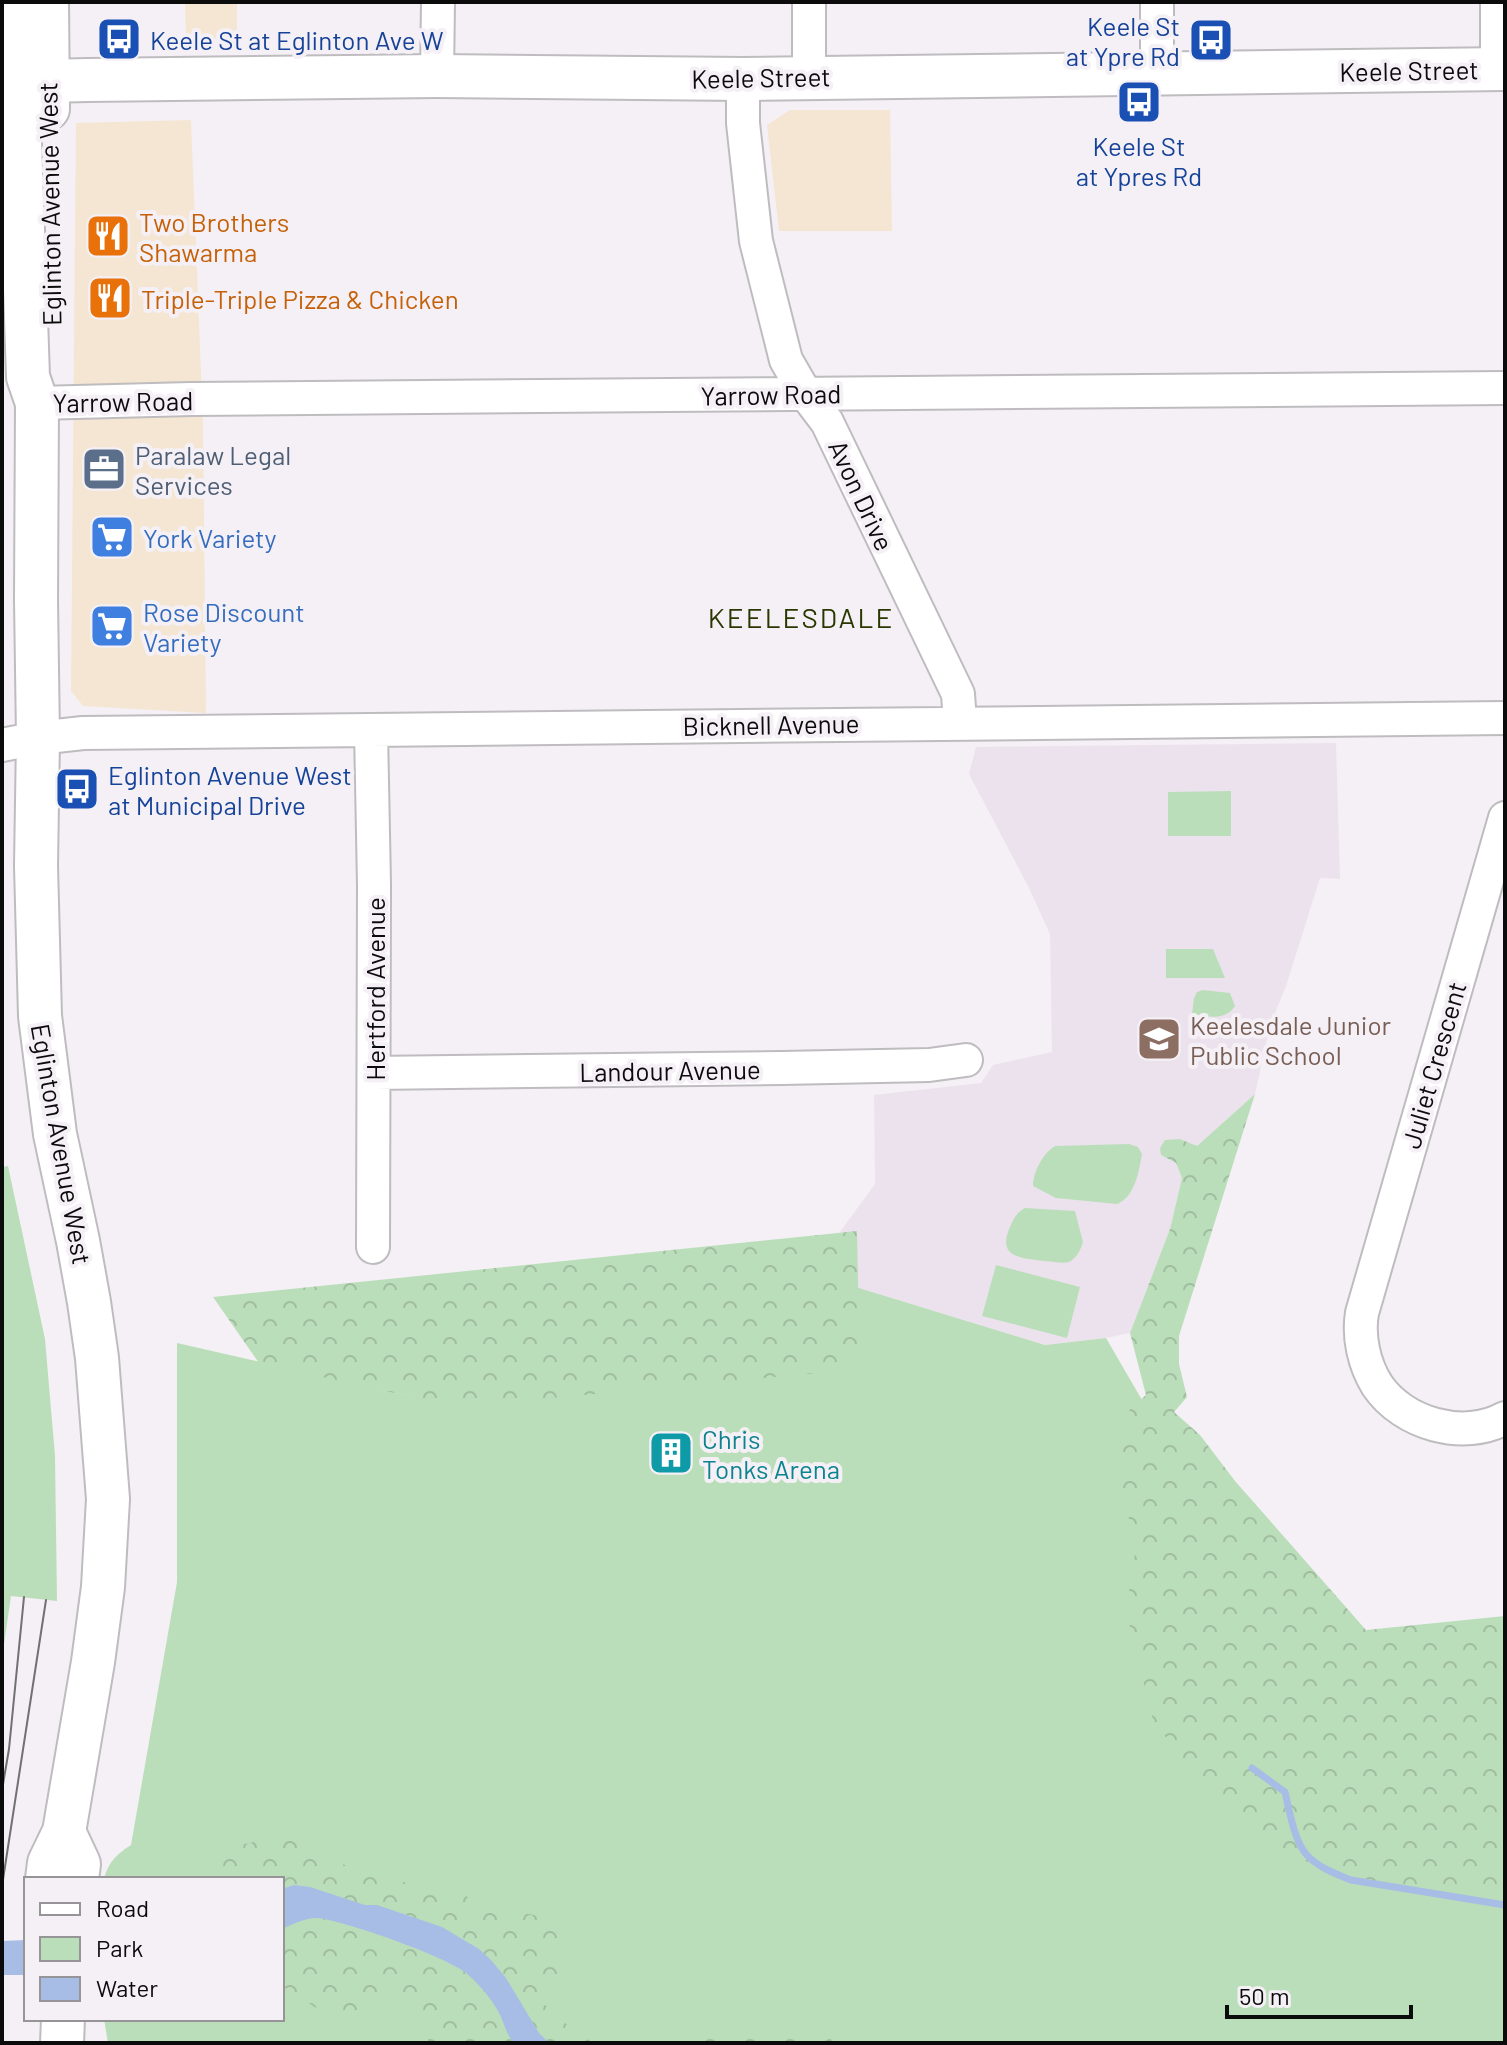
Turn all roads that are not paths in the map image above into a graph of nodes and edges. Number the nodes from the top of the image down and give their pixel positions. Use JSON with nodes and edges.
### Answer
{"nodes":[{"id":1,"x":17,"y":2,"type":"edge"},
{"id":2,"x":47,"y":2,"type":"edge"},
{"id":3,"x":438,"y":2,"type":"edge"},
{"id":4,"x":809,"y":2,"type":"edge"},
{"id":5,"x":1157,"y":2,"type":"edge"},
{"id":6,"x":1497,"y":2,"type":"edge"},
{"id":7,"x":1501,"y":69,"type":"edge"},
{"id":8,"x":1157,"y":73,"type":"junction"},
{"id":9,"x":437,"y":76,"type":"junction"},
{"id":10,"x":809,"y":77,"type":"junction"},
{"id":11,"x":743,"y":79,"type":"junction"},
{"id":12,"x":22,"y":82,"type":"edge"},
{"id":13,"x":1505,"y":388,"type":"edge"},
{"id":14,"x":805,"y":393,"type":"junction"},
{"id":15,"x":37,"y":403,"type":"junction"},
{"id":16,"x":1505,"y":718,"type":"edge"},
{"id":17,"x":960,"y":722,"type":"junction"},
{"id":18,"x":371,"y":730,"type":"junction"},
{"id":19,"x":20,"y":742,"type":"edge"},
{"id":20,"x":1505,"y":818,"type":"edge"},
{"id":21,"x":966,"y":1060,"type":"dead end"},
{"id":22,"x":374,"y":1073,"type":"junction"},
{"id":23,"x":373,"y":1247,"type":"dead end"},
{"id":24,"x":1505,"y":1418,"type":"edge"},
{"id":25,"x":64,"y":1832,"type":"junction"},
{"id":26,"x":47,"y":1877,"type":"edge"},
{"id":27,"x":77,"y":1877,"type":"edge"}],
"edges":[{"from":1,"to":12,"type":"main road","name":"Eglinton Avenue West"},
{"from":2,"to":12,"type":"main road","name":"Eglinton Avenue West"},
{"from":3,"to":9,"type":"street"},
{"from":4,"to":10,"type":"street"},
{"from":5,"to":8,"type":"street"},
{"from":6,"to":7,"type":"street"},
{"from":7,"to":8,"type":"main road","name":"Keele Street"},
{"from":8,"to":10,"type":"main road","name":"Keele Street"},
{"from":9,"to":11,"type":"main road","name":"Keele Street"},
{"from":9,"to":12,"type":"main road","name":"Keele Street"},
{"from":10,"to":11,"type":"main road","name":"Keele Street"},
{"from":11,"to":14,"type":"street","name":"Avon Drive"},
{"from":12,"to":15,"type":"main road","name":"Eglinton Avenue West"},
{"from":13,"to":14,"type":"street","name":"Yarrow Road"},
{"from":14,"to":15,"type":"street","name":"Yarrow Road"},
{"from":14,"to":17,"type":"street","name":"Avon Drive"},
{"from":15,"to":19,"type":"main road","name":"Eglinton Avenue West"},
{"from":16,"to":17,"type":"street","name":"Bicknell Avenue"},
{"from":17,"to":18,"type":"street","name":"Bicknell Avenue"},
{"from":18,"to":19,"type":"street","name":"Bicknell Avenue"},
{"from":18,"to":22,"type":"street","name":"Hertford Avenue"},
{"from":19,"to":25,"type":"main road","name":"Eglinton Avenue West"},
{"from":20,"to":24,"type":"street","name":"Juliet Crescent"},
{"from":21,"to":22,"type":"street","name":"Landour Avenue"},
{"from":22,"to":23,"type":"street","name":"Hertford Avenue"},
{"from":25,"to":26,"type":"main road","name":"Eglinton Avenue West"},
{"from":25,"to":27,"type":"main road"}]}
